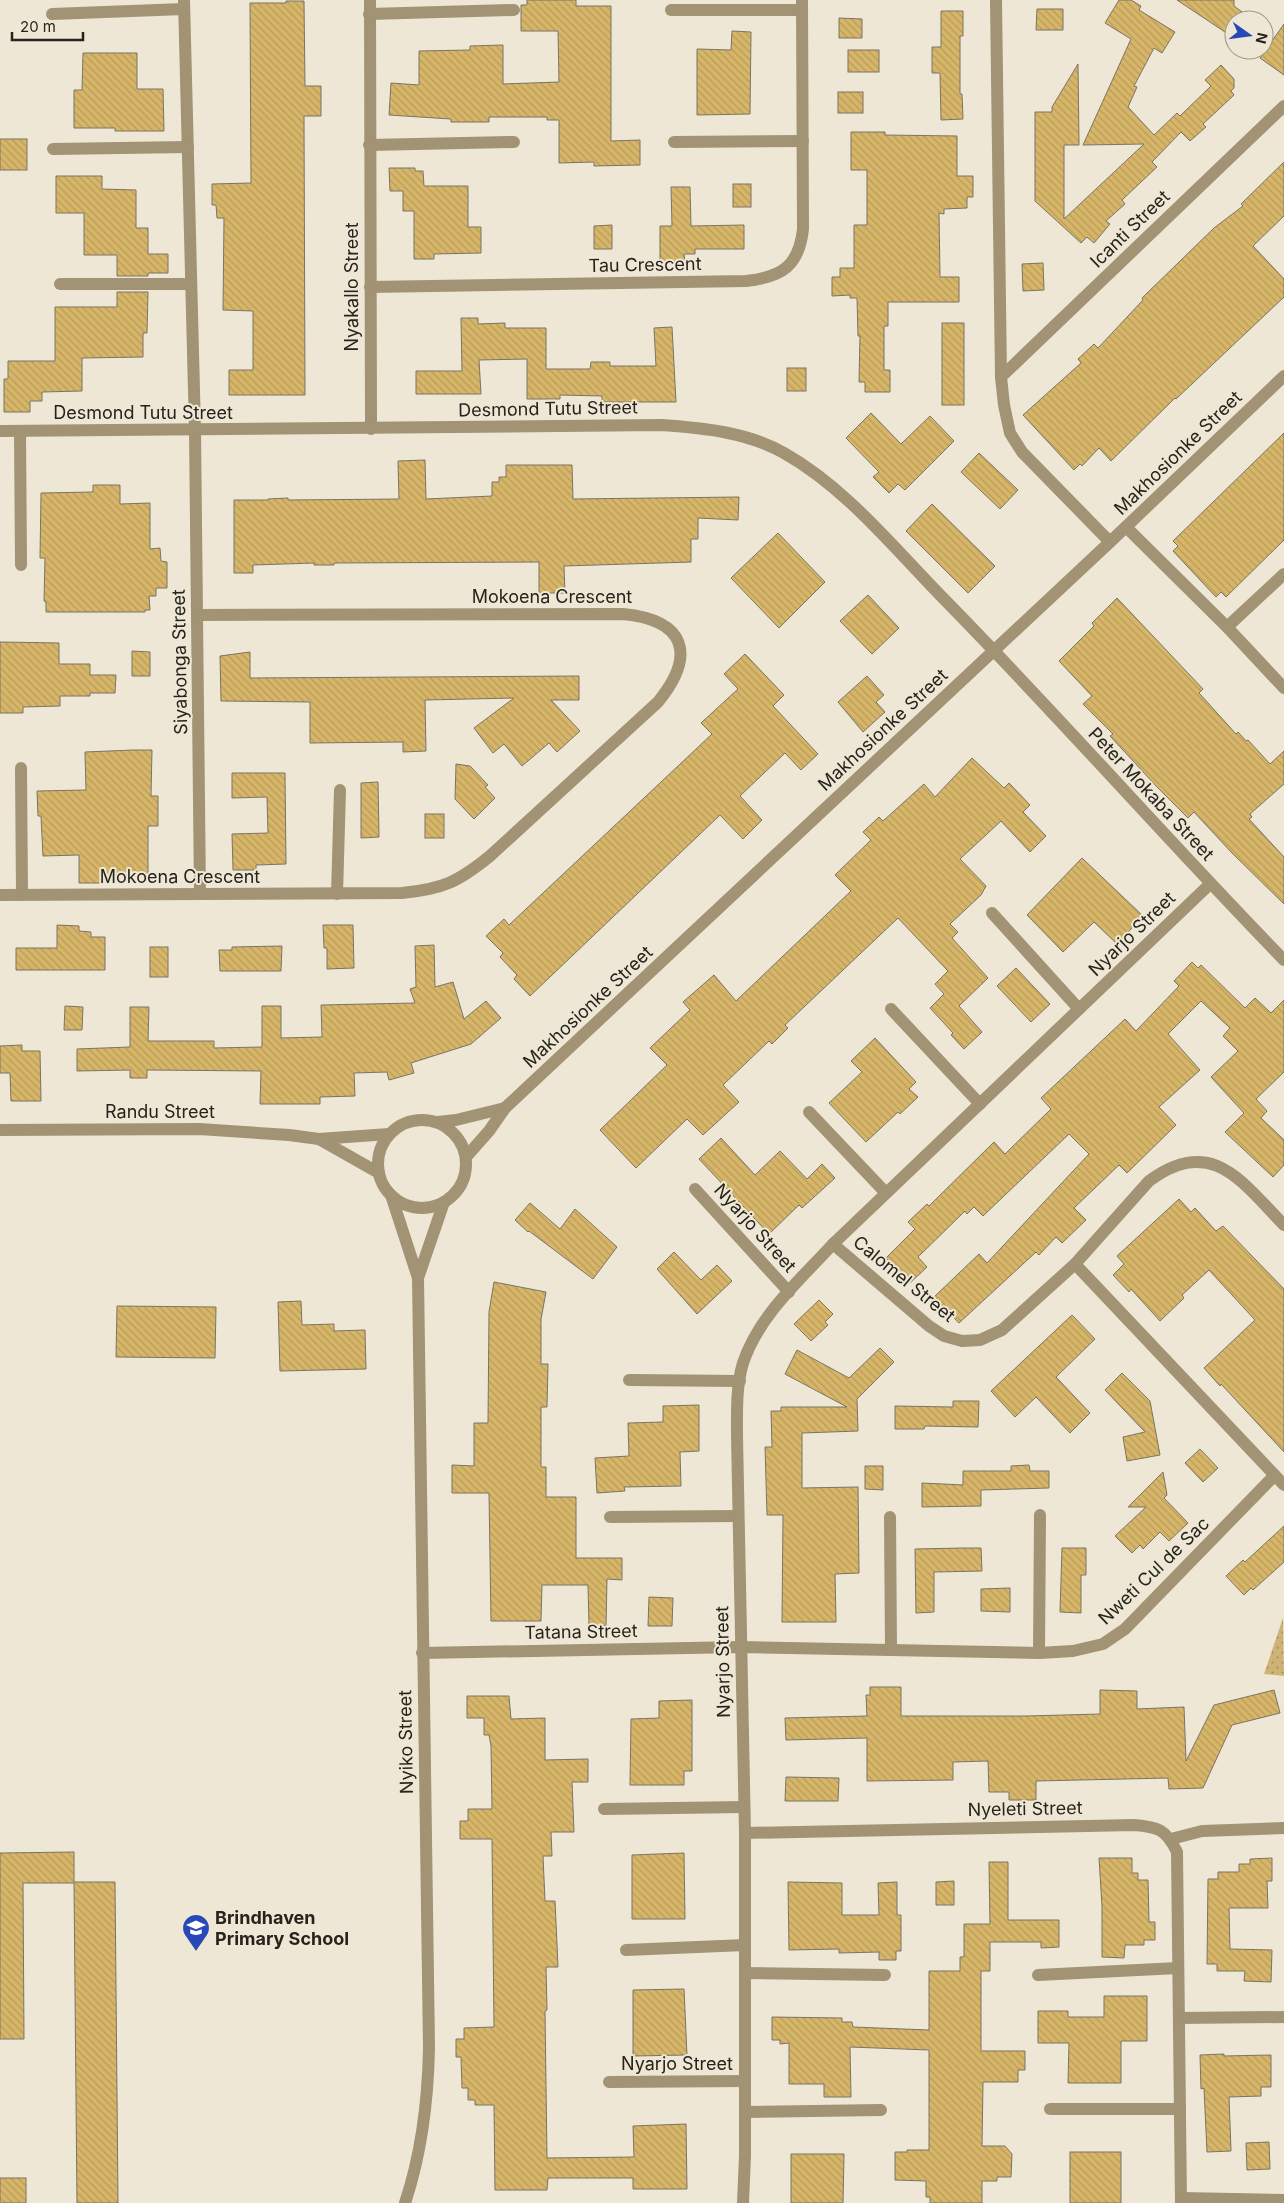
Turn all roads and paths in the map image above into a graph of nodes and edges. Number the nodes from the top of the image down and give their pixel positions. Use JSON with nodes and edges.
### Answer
{"nodes":[{"id":1,"x":370,"y":0,"type":"edge"},
{"id":2,"x":996,"y":0,"type":"edge"},
{"id":3,"x":184,"y":5,"type":"edge"},
{"id":4,"x":802,"y":5,"type":"edge"},
{"id":5,"x":514,"y":10,"type":"dead end"},
{"id":6,"x":671,"y":10,"type":"dead end"},
{"id":7,"x":52,"y":14,"type":"dead end"},
{"id":8,"x":370,"y":14,"type":"junction"},
{"id":9,"x":1284,"y":106,"type":"edge"},
{"id":10,"x":803,"y":141,"type":"junction"},
{"id":11,"x":514,"y":142,"type":"dead end"},
{"id":12,"x":674,"y":142,"type":"dead end"},
{"id":13,"x":369,"y":145,"type":"junction"},
{"id":14,"x":188,"y":147,"type":"junction"},
{"id":15,"x":53,"y":149,"type":"dead end"},
{"id":16,"x":60,"y":284,"type":"dead end"},
{"id":17,"x":191,"y":284,"type":"junction"},
{"id":18,"x":370,"y":287,"type":"junction"},
{"id":19,"x":1284,"y":376,"type":"edge"},
{"id":20,"x":1001,"y":377,"type":"junction"},
{"id":21,"x":371,"y":429,"type":"junction"},
{"id":22,"x":194,"y":430,"type":"junction"},
{"id":23,"x":0,"y":431,"type":"edge"},
{"id":24,"x":20,"y":431,"type":"junction"},
{"id":25,"x":1126,"y":527,"type":"junction"},
{"id":26,"x":1110,"y":542,"type":"junction"},
{"id":27,"x":21,"y":565,"type":"dead end"},
{"id":28,"x":1284,"y":574,"type":"edge"},
{"id":29,"x":197,"y":615,"type":"junction"},
{"id":30,"x":1227,"y":627,"type":"junction"},
{"id":31,"x":993,"y":650,"type":"junction"},
{"id":32,"x":1284,"y":688,"type":"edge"},
{"id":33,"x":21,"y":768,"type":"dead end"},
{"id":34,"x":340,"y":790,"type":"dead end"},
{"id":35,"x":1210,"y":884,"type":"junction"},
{"id":36,"x":200,"y":894,"type":"junction"},
{"id":37,"x":337,"y":894,"type":"junction"},
{"id":38,"x":0,"y":895,"type":"edge"},
{"id":39,"x":22,"y":895,"type":"junction"},
{"id":40,"x":992,"y":913,"type":"dead end"},
{"id":41,"x":1284,"y":960,"type":"edge"},
{"id":42,"x":891,"y":1009,"type":"dead end"},
{"id":43,"x":1079,"y":1009,"type":"junction"},
{"id":44,"x":980,"y":1104,"type":"junction"},
{"id":45,"x":505,"y":1108,"type":"junction"},
{"id":46,"x":808,"y":1112,"type":"dead end"},
{"id":47,"x":438,"y":1122,"type":"junction"},
{"id":48,"x":0,"y":1130,"type":"edge"},
{"id":49,"x":388,"y":1134,"type":"junction"},
{"id":50,"x":319,"y":1139,"type":"junction"},
{"id":51,"x":466,"y":1157,"type":"junction"},
{"id":52,"x":379,"y":1173,"type":"junction"},
{"id":53,"x":695,"y":1188,"type":"dead end"},
{"id":54,"x":886,"y":1193,"type":"junction"},
{"id":55,"x":391,"y":1195,"type":"junction"},
{"id":56,"x":444,"y":1202,"type":"junction"},
{"id":57,"x":1284,"y":1225,"type":"edge"},
{"id":58,"x":833,"y":1244,"type":"junction"},
{"id":59,"x":1075,"y":1264,"type":"junction"},
{"id":60,"x":418,"y":1278,"type":"junction"},
{"id":61,"x":789,"y":1292,"type":"junction"},
{"id":62,"x":629,"y":1380,"type":"dead end"},
{"id":63,"x":740,"y":1381,"type":"junction"},
{"id":64,"x":1274,"y":1476,"type":"junction"},
{"id":65,"x":1284,"y":1485,"type":"edge"},
{"id":66,"x":1040,"y":1515,"type":"dead end"},
{"id":67,"x":738,"y":1516,"type":"junction"},
{"id":68,"x":610,"y":1517,"type":"dead end"},
{"id":69,"x":890,"y":1517,"type":"dead end"},
{"id":70,"x":740,"y":1647,"type":"junction"},
{"id":71,"x":891,"y":1650,"type":"junction"},
{"id":72,"x":422,"y":1653,"type":"junction"},
{"id":73,"x":1038,"y":1654,"type":"junction"},
{"id":74,"x":744,"y":1807,"type":"junction"},
{"id":75,"x":604,"y":1808,"type":"dead end"},
{"id":76,"x":1284,"y":1828,"type":"edge"},
{"id":77,"x":744,"y":1832,"type":"junction"},
{"id":78,"x":1171,"y":1839,"type":"junction"},
{"id":79,"x":745,"y":1945,"type":"junction"},
{"id":80,"x":626,"y":1950,"type":"dead end"},
{"id":81,"x":1178,"y":1968,"type":"junction"},
{"id":82,"x":745,"y":1973,"type":"junction"},
{"id":83,"x":885,"y":1975,"type":"dead end"},
{"id":84,"x":1038,"y":1975,"type":"dead end"},
{"id":85,"x":1284,"y":2017,"type":"edge"},
{"id":86,"x":1179,"y":2018,"type":"junction"},
{"id":87,"x":745,"y":2081,"type":"junction"},
{"id":88,"x":609,"y":2082,"type":"dead end"},
{"id":89,"x":1180,"y":2109,"type":"junction"},
{"id":90,"x":881,"y":2110,"type":"dead end"},
{"id":91,"x":1050,"y":2110,"type":"dead end"},
{"id":92,"x":745,"y":2112,"type":"junction"},
{"id":93,"x":1284,"y":2200,"type":"edge"},
{"id":94,"x":1181,"y":2201,"type":"edge"},
{"id":95,"x":405,"y":2203,"type":"edge"},
{"id":96,"x":743,"y":2203,"type":"edge"}],
"edges":[{"from":1,"to":8,"type":"street","name":"Nyakallo Street"},
{"from":2,"to":20,"type":"street"},
{"from":3,"to":7,"type":"street"},
{"from":3,"to":14,"type":"street","name":"Siyabonga Street"},
{"from":4,"to":6,"type":"street","name":"Tau Crescent"},
{"from":4,"to":10,"type":"street","name":"Tau Crescent"},
{"from":5,"to":8,"type":"street"},
{"from":8,"to":13,"type":"street","name":"Nyakallo Street"},
{"from":9,"to":20,"type":"street","name":"Icanti Street"},
{"from":10,"to":12,"type":"street"},
{"from":10,"to":18,"type":"street","name":"Tau Crescent"},
{"from":11,"to":13,"type":"street"},
{"from":13,"to":18,"type":"street","name":"Nyakallo Street"},
{"from":14,"to":15,"type":"street"},
{"from":14,"to":17,"type":"street","name":"Siyabonga Street"},
{"from":16,"to":17,"type":"street"},
{"from":17,"to":22,"type":"street","name":"Siyabonga Street"},
{"from":18,"to":21,"type":"street","name":"Nyakallo Street"},
{"from":19,"to":25,"type":"street","name":"Makhosionke Street"},
{"from":20,"to":26,"type":"street"},
{"from":21,"to":22,"type":"street","name":"Desmond Tutu Street"},
{"from":21,"to":31,"type":"street","name":"Desmond Tutu Street"},
{"from":22,"to":24,"type":"street","name":"Desmond Tutu Street"},
{"from":22,"to":29,"type":"street","name":"Siyabonga Street"},
{"from":23,"to":24,"type":"street","name":"Desmond Tutu Street"},
{"from":24,"to":27,"type":"street"},
{"from":25,"to":26,"type":"street","name":"Makhosionke Street"},
{"from":25,"to":30,"type":"street"},
{"from":26,"to":31,"type":"street","name":"Makhosionke Street"},
{"from":28,"to":30,"type":"street"},
{"from":29,"to":36,"type":"street","name":"Siyabonga Street"},
{"from":29,"to":37,"type":"street","name":"Mokoena Crescent"},
{"from":30,"to":32,"type":"street"},
{"from":31,"to":35,"type":"street","name":"Peter Mokaba Street"},
{"from":31,"to":45,"type":"street","name":"Makhosionke Street"},
{"from":33,"to":39,"type":"street"},
{"from":34,"to":37,"type":"street"},
{"from":35,"to":41,"type":"street","name":"Peter Mokaba Street"},
{"from":35,"to":43,"type":"street","name":"Nyarjo Street"},
{"from":36,"to":37,"type":"street","name":"Mokoena Crescent"},
{"from":36,"to":39,"type":"street","name":"Mokoena Crescent"},
{"from":38,"to":39,"type":"street","name":"Mokoena Crescent"},
{"from":40,"to":43,"type":"street"},
{"from":42,"to":44,"type":"street"},
{"from":43,"to":44,"type":"street","name":"Nyarjo Street"},
{"from":44,"to":54,"type":"street","name":"Nyarjo Street"},
{"from":45,"to":47,"type":"street","name":"Makhosionke Street"},
{"from":45,"to":51,"type":"street","name":"Makhosionke Street"},
{"from":46,"to":54,"type":"street"},
{"from":47,"to":49,"type":"street"},
{"from":47,"to":51,"type":"street"},
{"from":48,"to":50,"type":"street","name":"Randu Street"},
{"from":49,"to":50,"type":"street","name":"Randu Street"},
{"from":49,"to":52,"type":"street"},
{"from":50,"to":52,"type":"street","name":"Randu Street"},
{"from":51,"to":56,"type":"street"},
{"from":52,"to":55,"type":"street"},
{"from":53,"to":61,"type":"street","name":"Nyarjo Street"},
{"from":54,"to":58,"type":"street","name":"Nyarjo Street"},
{"from":55,"to":56,"type":"street"},
{"from":55,"to":60,"type":"street","name":"Nyiko Street"},
{"from":56,"to":60,"type":"street","name":"Nyiko Street"},
{"from":57,"to":59,"type":"street","name":"Calomel Street"},
{"from":58,"to":59,"type":"street","name":"Calomel Street"},
{"from":58,"to":61,"type":"street","name":"Nyarjo Street"},
{"from":59,"to":64,"type":"street"},
{"from":60,"to":72,"type":"street","name":"Nyiko Street"},
{"from":61,"to":63,"type":"street","name":"Nyarjo Street"},
{"from":62,"to":63,"type":"street"},
{"from":63,"to":67,"type":"street","name":"Nyarjo Street"},
{"from":64,"to":65,"type":"street"},
{"from":64,"to":73,"type":"street","name":"Nweti Cul de Sac"},
{"from":66,"to":73,"type":"street"},
{"from":67,"to":68,"type":"street"},
{"from":67,"to":70,"type":"street","name":"Nyarjo Street"},
{"from":69,"to":71,"type":"street"},
{"from":70,"to":71,"type":"street","name":"Nweti Cul de Sac"},
{"from":70,"to":72,"type":"street","name":"Tatana Street"},
{"from":70,"to":74,"type":"street","name":"Nyarjo Street"},
{"from":71,"to":73,"type":"street","name":"Nweti Cul de Sac"},
{"from":72,"to":95,"type":"street","name":"Nyiko Street"},
{"from":74,"to":75,"type":"street"},
{"from":74,"to":77,"type":"street","name":"Nyarjo Street"},
{"from":76,"to":78,"type":"street"},
{"from":77,"to":78,"type":"street","name":"Nyeleti Street"},
{"from":77,"to":79,"type":"street","name":"Nyarjo Street"},
{"from":78,"to":81,"type":"street"},
{"from":79,"to":80,"type":"street"},
{"from":79,"to":82,"type":"street","name":"Nyarjo Street"},
{"from":81,"to":84,"type":"street"},
{"from":81,"to":86,"type":"street"},
{"from":82,"to":83,"type":"street"},
{"from":82,"to":87,"type":"street","name":"Nyarjo Street"},
{"from":85,"to":86,"type":"street"},
{"from":86,"to":89,"type":"street"},
{"from":87,"to":88,"type":"street","name":"Nyarjo Street"},
{"from":87,"to":92,"type":"street","name":"Nyarjo Street"},
{"from":89,"to":91,"type":"street"},
{"from":89,"to":94,"type":"street"},
{"from":90,"to":92,"type":"street"},
{"from":92,"to":96,"type":"street","name":"Nyarjo Street"},
{"from":93,"to":94,"type":"street"}]}
